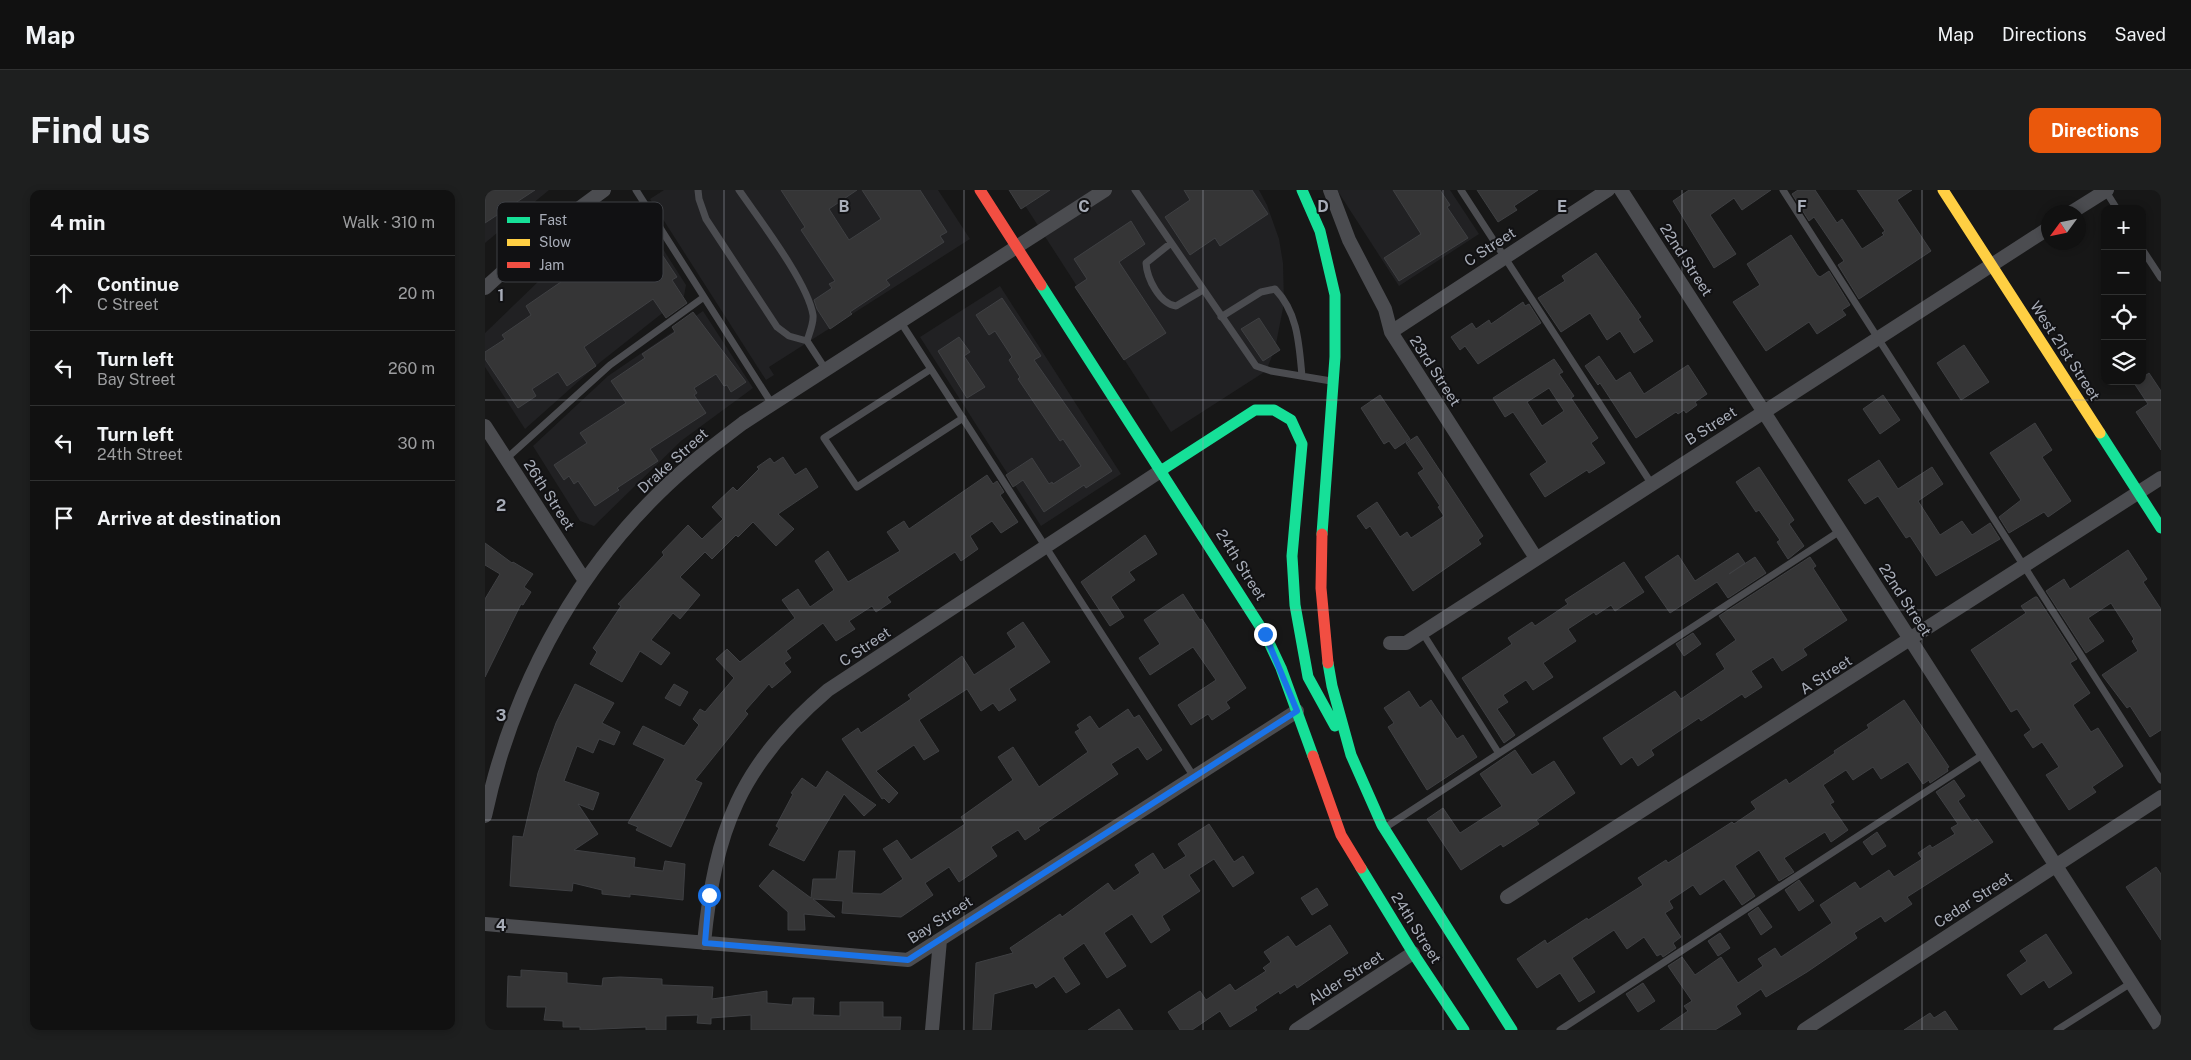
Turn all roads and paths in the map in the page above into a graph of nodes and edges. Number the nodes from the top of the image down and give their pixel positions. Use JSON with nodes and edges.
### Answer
{"nodes":[{"id":1,"x":605,"y":190,"type":"edge"},
{"id":2,"x":636,"y":190,"type":"edge"},
{"id":3,"x":698,"y":190,"type":"edge"},
{"id":4,"x":739,"y":190,"type":"edge"},
{"id":5,"x":980,"y":190,"type":"edge"},
{"id":6,"x":1105,"y":190,"type":"edge"},
{"id":7,"x":1135,"y":190,"type":"edge"},
{"id":8,"x":1302,"y":190,"type":"edge"},
{"id":9,"x":1329,"y":190,"type":"edge"},
{"id":10,"x":1461,"y":190,"type":"edge"},
{"id":11,"x":1608,"y":190,"type":"edge"},
{"id":12,"x":1621,"y":190,"type":"edge"},
{"id":13,"x":1783,"y":190,"type":"edge"},
{"id":14,"x":1943,"y":190,"type":"edge"},
{"id":15,"x":2106,"y":190,"type":"edge"},
{"id":16,"x":588,"y":202,"type":"edge"},
{"id":17,"x":644,"y":202,"type":"edge"},
{"id":18,"x":2083,"y":205,"type":"edge"},
{"id":19,"x":2115,"y":205,"type":"edge"},
{"id":20,"x":663,"y":232,"type":"edge"},
{"id":21,"x":2041,"y":233,"type":"edge"},
{"id":22,"x":1171,"y":243,"type":"junction"},
{"id":23,"x":1016,"y":246,"type":"junction"},
{"id":24,"x":2143,"y":250,"type":"edge"},
{"id":25,"x":1504,"y":257,"type":"junction"},
{"id":26,"x":1991,"y":264,"type":"junction"},
{"id":27,"x":497,"y":277,"type":"edge"},
{"id":28,"x":2161,"y":278,"type":"edge"},
{"id":29,"x":485,"y":288,"type":"edge"},
{"id":30,"x":1203,"y":290,"type":"junction"},
{"id":31,"x":704,"y":297,"type":"junction"},
{"id":32,"x":1221,"y":317,"type":"junction"},
{"id":33,"x":901,"y":321,"type":"junction"},
{"id":34,"x":1391,"y":332,"type":"junction"},
{"id":35,"x":1876,"y":339,"type":"junction"},
{"id":36,"x":807,"y":341,"type":"junction"},
{"id":37,"x":931,"y":369,"type":"junction"},
{"id":38,"x":826,"y":370,"type":"junction"},
{"id":39,"x":1302,"y":376,"type":"junction"},
{"id":40,"x":1334,"y":381,"type":"junction"},
{"id":41,"x":773,"y":404,"type":"junction"},
{"id":42,"x":1764,"y":411,"type":"junction"},
{"id":43,"x":963,"y":418,"type":"junction"},
{"id":44,"x":485,"y":426,"type":"edge"},
{"id":45,"x":506,"y":460,"type":"junction"},
{"id":46,"x":1162,"y":470,"type":"junction"},
{"id":47,"x":2161,"y":478,"type":"edge"},
{"id":48,"x":1651,"y":483,"type":"junction"},
{"id":49,"x":2139,"y":493,"type":"junction"},
{"id":50,"x":2161,"y":528,"type":"edge"},
{"id":51,"x":1840,"y":531,"type":"junction"},
{"id":52,"x":1045,"y":546,"type":"junction"},
{"id":53,"x":1536,"y":558,"type":"junction"},
{"id":54,"x":2024,"y":567,"type":"junction"},
{"id":55,"x":585,"y":581,"type":"junction"},
{"id":56,"x":1422,"y":632,"type":"junction"},
{"id":57,"x":1911,"y":640,"type":"junction"},
{"id":58,"x":1390,"y":643,"type":"dead end"},
{"id":59,"x":1297,"y":711,"type":"junction"},
{"id":60,"x":1498,"y":752,"type":"junction"},
{"id":61,"x":1984,"y":754,"type":"junction"},
{"id":62,"x":1351,"y":755,"type":"junction"},
{"id":63,"x":1194,"y":777,"type":"junction"},
{"id":64,"x":2161,"y":780,"type":"edge"},
{"id":65,"x":2161,"y":798,"type":"edge"},
{"id":66,"x":485,"y":816,"type":"edge"},
{"id":67,"x":1383,"y":828,"type":"junction"},
{"id":68,"x":2056,"y":865,"type":"junction"},
{"id":69,"x":1507,"y":898,"type":"dead end"},
{"id":70,"x":485,"y":924,"type":"edge"},
{"id":71,"x":940,"y":940,"type":"junction"},
{"id":72,"x":705,"y":943,"type":"junction"},
{"id":73,"x":1413,"y":953,"type":"junction"},
{"id":74,"x":2131,"y":982,"type":"junction"},
{"id":75,"x":2161,"y":1028,"type":"edge"},
{"id":76,"x":932,"y":1030,"type":"edge"},
{"id":77,"x":1296,"y":1030,"type":"edge"},
{"id":78,"x":1464,"y":1030,"type":"edge"},
{"id":79,"x":1512,"y":1030,"type":"edge"},
{"id":80,"x":1560,"y":1030,"type":"edge"},
{"id":81,"x":1804,"y":1030,"type":"edge"},
{"id":82,"x":2057,"y":1030,"type":"edge"}],
"edges":[{"from":1,"to":16,"type":"street"},
{"from":2,"to":17,"type":"lane"},
{"from":3,"to":36,"type":"lane"},
{"from":4,"to":36,"type":"lane"},
{"from":5,"to":23,"type":"main road","name":"24th Street"},
{"from":6,"to":23,"type":"street","name":"Drake Street"},
{"from":7,"to":22,"type":"lane"},
{"from":8,"to":40,"type":"main road","name":"24th Street"},
{"from":9,"to":34,"type":"street","name":"23rd Street"},
{"from":10,"to":25,"type":"lane"},
{"from":11,"to":25,"type":"street","name":"C Street"},
{"from":12,"to":42,"type":"street","name":"22nd Street"},
{"from":13,"to":35,"type":"lane"},
{"from":14,"to":26,"type":"main road","name":"West 21st Street"},
{"from":15,"to":18,"type":"street"},
{"from":15,"to":19,"type":"lane"},
{"from":20,"to":31,"type":"lane"},
{"from":21,"to":26,"type":"street","name":"B Street"},
{"from":22,"to":30,"type":"lane"},
{"from":22,"to":30,"type":"lane"},
{"from":23,"to":33,"type":"street","name":"Drake Street"},
{"from":23,"to":46,"type":"main road","name":"24th Street"},
{"from":24,"to":28,"type":"lane"},
{"from":25,"to":34,"type":"street","name":"C Street"},
{"from":25,"to":48,"type":"lane"},
{"from":26,"to":35,"type":"street","name":"B Street"},
{"from":26,"to":49,"type":"main road","name":"West 21st Street"},
{"from":27,"to":29,"type":"street"},
{"from":30,"to":32,"type":"lane"},
{"from":31,"to":41,"type":"lane"},
{"from":31,"to":45,"type":"lane"},
{"from":32,"to":39,"type":"lane"},
{"from":32,"to":39,"type":"lane"},
{"from":33,"to":37,"type":"lane"},
{"from":33,"to":38,"type":"street","name":"Drake Street"},
{"from":34,"to":53,"type":"street","name":"23rd Street"},
{"from":35,"to":42,"type":"street","name":"B Street"},
{"from":35,"to":54,"type":"lane"},
{"from":36,"to":38,"type":"lane"},
{"from":37,"to":43,"type":"lane"},
{"from":37,"to":43,"type":"lane"},
{"from":38,"to":41,"type":"street","name":"Drake Street"},
{"from":39,"to":40,"type":"lane"},
{"from":40,"to":62,"type":"main road","name":"24th Street"},
{"from":41,"to":55,"type":"street","name":"Drake Street"},
{"from":42,"to":48,"type":"street","name":"B Street"},
{"from":42,"to":51,"type":"street","name":"22nd Street"},
{"from":43,"to":52,"type":"lane"},
{"from":44,"to":45,"type":"street","name":"26th Street"},
{"from":45,"to":55,"type":"street","name":"26th Street"},
{"from":46,"to":52,"type":"street","name":"C Street"},
{"from":46,"to":59,"type":"main road","name":"24th Street"},
{"from":46,"to":62,"type":"main road"},
{"from":47,"to":49,"type":"street","name":"A Street"},
{"from":48,"to":53,"type":"street","name":"B Street"},
{"from":49,"to":50,"type":"main road","name":"West 21st Street"},
{"from":49,"to":54,"type":"street","name":"A Street"},
{"from":51,"to":57,"type":"street","name":"22nd Street"},
{"from":51,"to":60,"type":"lane"},
{"from":52,"to":63,"type":"lane"},
{"from":52,"to":72,"type":"street","name":"C Street"},
{"from":53,"to":56,"type":"street","name":"B Street"},
{"from":54,"to":57,"type":"street","name":"A Street"},
{"from":54,"to":64,"type":"lane"},
{"from":55,"to":66,"type":"street","name":"Drake Street"},
{"from":56,"to":58,"type":"street","name":"B Street"},
{"from":56,"to":60,"type":"lane"},
{"from":57,"to":61,"type":"street","name":"22nd Street"},
{"from":57,"to":69,"type":"street","name":"A Street"},
{"from":59,"to":63,"type":"street","name":"Bay Street"},
{"from":59,"to":73,"type":"main road","name":"24th Street"},
{"from":60,"to":67,"type":"lane"},
{"from":61,"to":68,"type":"street","name":"22nd Street"},
{"from":61,"to":80,"type":"lane"},
{"from":62,"to":67,"type":"main road","name":"24th Street"},
{"from":63,"to":71,"type":"street","name":"Bay Street"},
{"from":65,"to":68,"type":"street","name":"Cedar Street"},
{"from":67,"to":79,"type":"main road","name":"24th Street"},
{"from":68,"to":74,"type":"street","name":"22nd Street"},
{"from":68,"to":81,"type":"street","name":"Cedar Street"},
{"from":70,"to":72,"type":"street","name":"Bay Street"},
{"from":71,"to":72,"type":"street","name":"Bay Street"},
{"from":71,"to":76,"type":"street"},
{"from":73,"to":77,"type":"street","name":"Alder Street"},
{"from":73,"to":78,"type":"main road","name":"24th Street"},
{"from":74,"to":75,"type":"street","name":"22nd Street"},
{"from":74,"to":82,"type":"lane"}]}
